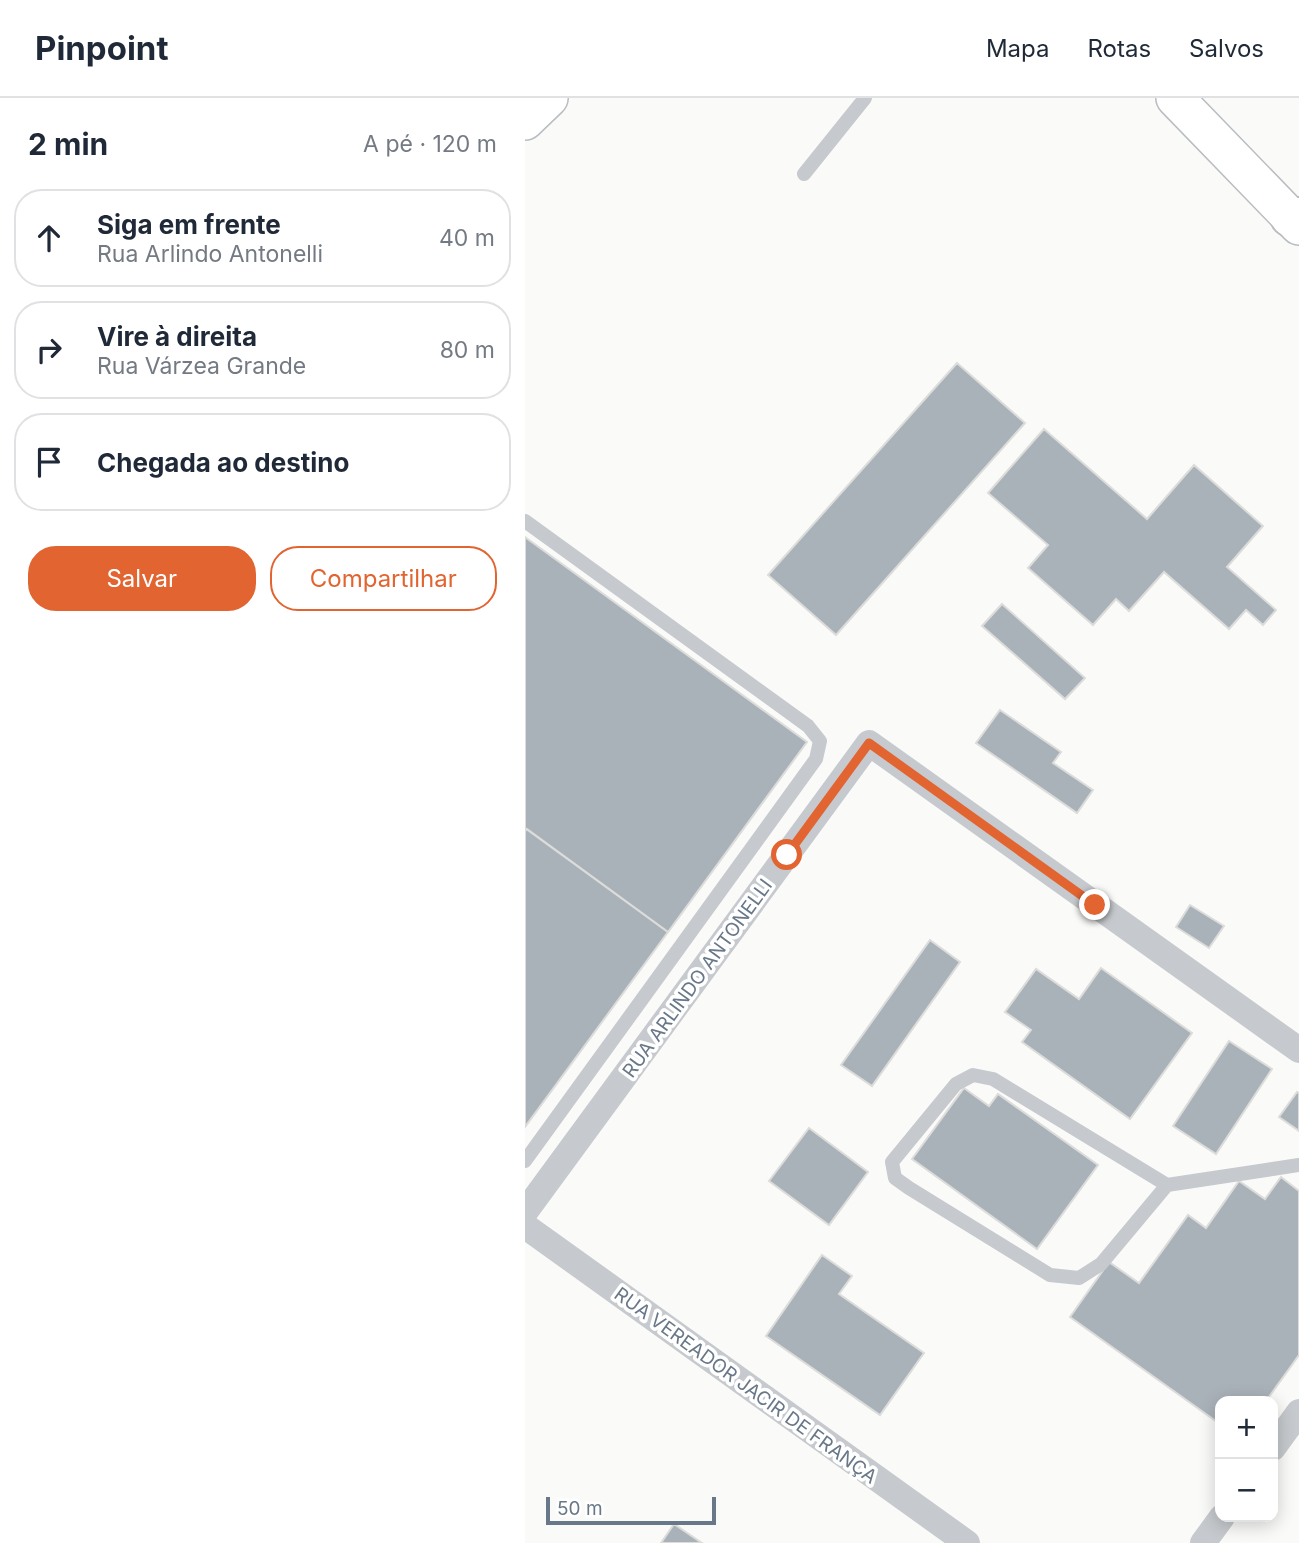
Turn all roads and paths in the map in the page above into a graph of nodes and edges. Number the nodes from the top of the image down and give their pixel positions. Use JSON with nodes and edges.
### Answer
{"nodes":[{"id":1,"x":549,"y":98,"type":"edge"},
{"id":2,"x":865,"y":98,"type":"edge"},
{"id":3,"x":1175,"y":98,"type":"edge"},
{"id":4,"x":525,"y":121,"type":"edge"},
{"id":5,"x":804,"y":174,"type":"dead end"},
{"id":6,"x":1296,"y":220,"type":"edge"},
{"id":7,"x":525,"y":521,"type":"edge"},
{"id":8,"x":1299,"y":1050,"type":"edge"},
{"id":9,"x":525,"y":1161,"type":"edge"},
{"id":10,"x":1299,"y":1166,"type":"edge"},
{"id":11,"x":1167,"y":1185,"type":"junction"},
{"id":12,"x":525,"y":1212,"type":"edge"},
{"id":13,"x":525,"y":1226,"type":"edge"},
{"id":14,"x":1299,"y":1412,"type":"edge"},
{"id":15,"x":1278,"y":1441,"type":"edge"},
{"id":16,"x":1218,"y":1522,"type":"edge"},
{"id":17,"x":967,"y":1543,"type":"edge"},
{"id":18,"x":1203,"y":1543,"type":"edge"}],
"edges":[{"from":1,"to":4,"type":"main road"},
{"from":2,"to":5,"type":"lane"},
{"from":3,"to":6,"type":"main road"},
{"from":7,"to":9,"type":"lane"},
{"from":8,"to":12,"type":"street","name":"RUA ARLINDO ANTONELLI"},
{"from":10,"to":11,"type":"lane"},
{"from":11,"to":11,"type":"lane"},
{"from":13,"to":17,"type":"street","name":"RUA VEREADOR JACIR DE FRANÇA"},
{"from":14,"to":15,"type":"street"},
{"from":16,"to":18,"type":"street"}]}
